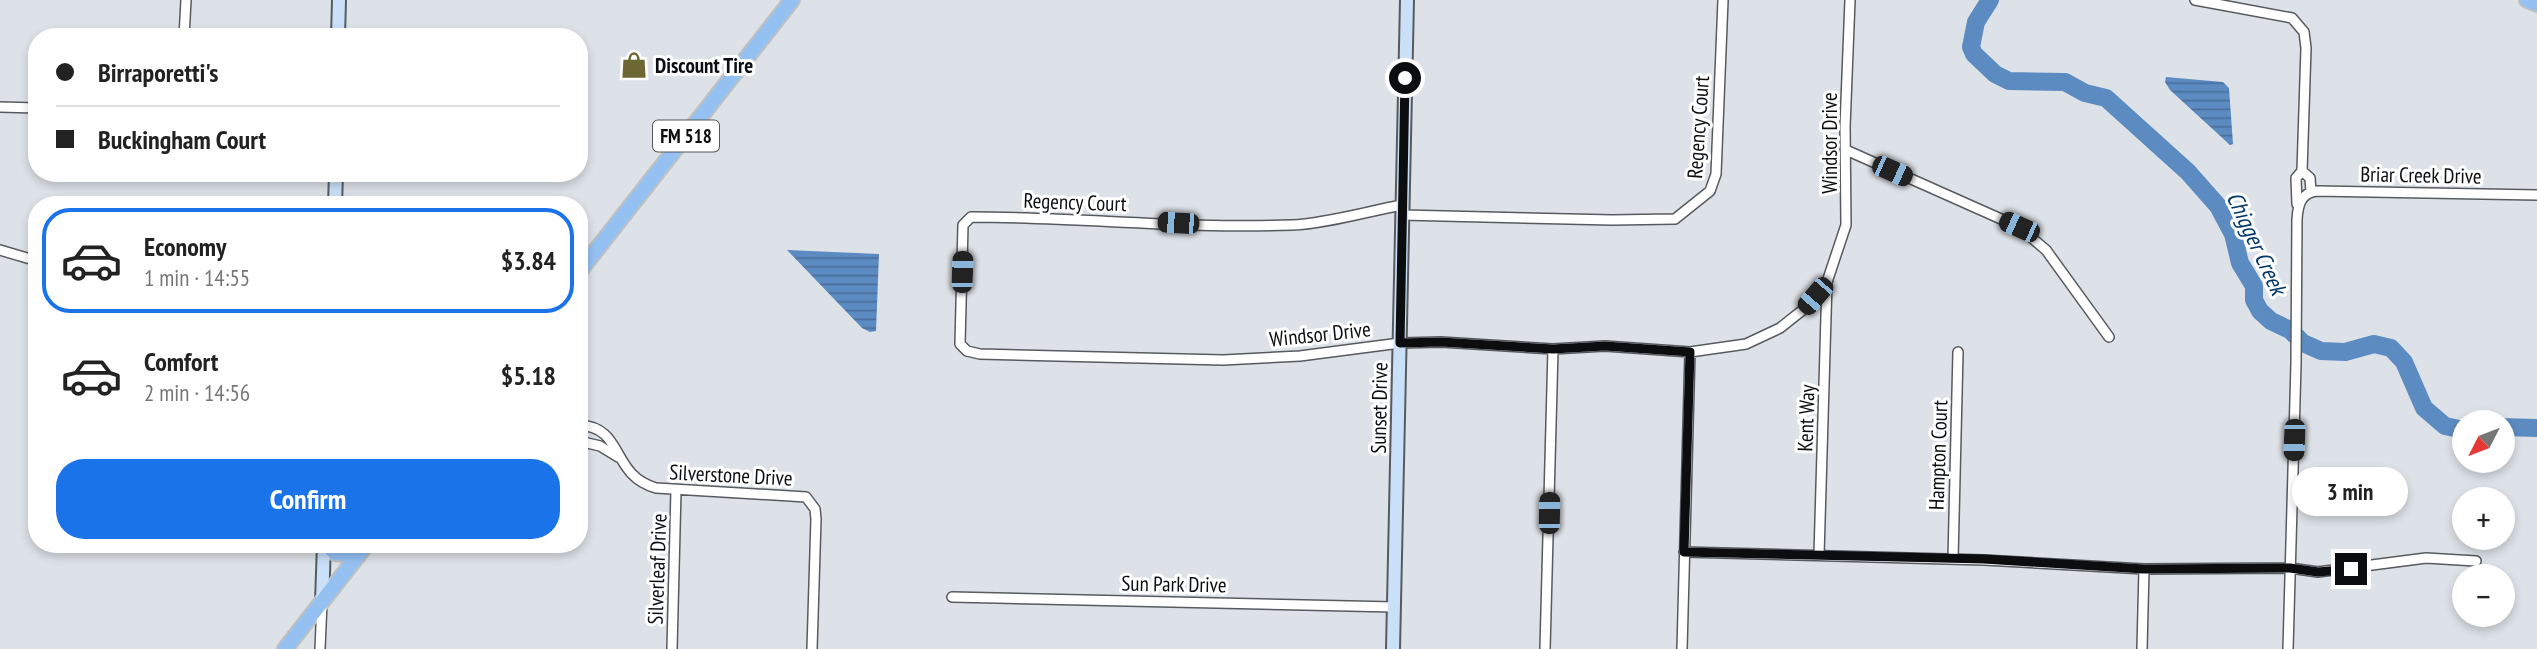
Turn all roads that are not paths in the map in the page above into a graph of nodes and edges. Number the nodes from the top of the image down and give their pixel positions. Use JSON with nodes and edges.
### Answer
{"nodes":[{"id":1,"x":186,"y":0,"type":"edge"},
{"id":2,"x":339,"y":0,"type":"edge"},
{"id":3,"x":792,"y":0,"type":"edge"},
{"id":4,"x":1407,"y":0,"type":"edge"},
{"id":5,"x":1723,"y":0,"type":"edge"},
{"id":6,"x":1850,"y":0,"type":"edge"},
{"id":7,"x":2195,"y":0,"type":"edge"},
{"id":8,"x":2526,"y":0,"type":"edge"},
{"id":9,"x":2537,"y":4,"type":"edge"},
{"id":10,"x":184,"y":28,"type":"edge"},
{"id":11,"x":338,"y":28,"type":"edge"},
{"id":12,"x":0,"y":107,"type":"edge"},
{"id":13,"x":28,"y":108,"type":"edge"},
{"id":14,"x":1846,"y":150,"type":"junction"},
{"id":15,"x":2302,"y":171,"type":"junction"},
{"id":16,"x":2308,"y":193,"type":"junction"},
{"id":17,"x":2537,"y":195,"type":"edge"},
{"id":18,"x":1402,"y":210,"type":"junction"},
{"id":19,"x":2297,"y":212,"type":"junction"},
{"id":20,"x":0,"y":250,"type":"edge"},
{"id":21,"x":28,"y":258,"type":"edge"},
{"id":22,"x":588,"y":261,"type":"edge"},
{"id":23,"x":1827,"y":282,"type":"junction"},
{"id":24,"x":2109,"y":337,"type":"dead end"},
{"id":25,"x":1400,"y":343,"type":"junction"},
{"id":26,"x":1553,"y":349,"type":"junction"},
{"id":27,"x":1690,"y":352,"type":"junction"},
{"id":28,"x":1958,"y":352,"type":"dead end"},
{"id":29,"x":1012,"y":355,"type":"joint"},
{"id":30,"x":588,"y":428,"type":"edge"},
{"id":31,"x":588,"y":443,"type":"edge"},
{"id":32,"x":618,"y":457,"type":"junction"},
{"id":33,"x":676,"y":490,"type":"junction"},
{"id":34,"x":1684,"y":552,"type":"junction"},
{"id":35,"x":325,"y":553,"type":"edge"},
{"id":36,"x":361,"y":553,"type":"edge"},
{"id":37,"x":1819,"y":555,"type":"junction"},
{"id":38,"x":1953,"y":559,"type":"junction"},
{"id":39,"x":2476,"y":561,"type":"dead end"},
{"id":40,"x":2290,"y":568,"type":"junction"},
{"id":41,"x":2144,"y":569,"type":"junction"},
{"id":42,"x":952,"y":597,"type":"dead end"},
{"id":43,"x":322,"y":602,"type":"junction"},
{"id":44,"x":1394,"y":607,"type":"junction"},
{"id":45,"x":285,"y":649,"type":"edge"},
{"id":46,"x":320,"y":649,"type":"edge"},
{"id":47,"x":672,"y":649,"type":"edge"},
{"id":48,"x":812,"y":649,"type":"edge"},
{"id":49,"x":1393,"y":649,"type":"edge"},
{"id":50,"x":1545,"y":649,"type":"edge"},
{"id":51,"x":1682,"y":649,"type":"edge"},
{"id":52,"x":2142,"y":649,"type":"edge"},
{"id":53,"x":2288,"y":649,"type":"edge"}],
"edges":[{"from":1,"to":10,"type":"street"},
{"from":2,"to":11,"type":"street"},
{"from":3,"to":22,"type":"main road","number":"FM 518"},
{"from":4,"to":18,"type":"street","name":"Sunset Drive"},
{"from":5,"to":18,"type":"street","name":"Regency Court"},
{"from":6,"to":14,"type":"street","name":"Windsor Drive"},
{"from":7,"to":15,"type":"street"},
{"from":8,"to":9,"type":"main road"},
{"from":12,"to":13,"type":"street"},
{"from":14,"to":23,"type":"street","name":"Windsor Drive"},
{"from":14,"to":24,"type":"street"},
{"from":15,"to":16,"type":"street"},
{"from":15,"to":19,"type":"street"},
{"from":16,"to":17,"type":"street","name":"Briar Creek Drive"},
{"from":16,"to":19,"type":"street"},
{"from":18,"to":25,"type":"street","name":"Sunset Drive"},
{"from":18,"to":29,"type":"street","name":"Regency Court"},
{"from":19,"to":40,"type":"street"},
{"from":20,"to":21,"type":"street"},
{"from":23,"to":27,"type":"street","name":"Windsor Drive"},
{"from":23,"to":37,"type":"street","name":"Kent Way"},
{"from":25,"to":26,"type":"street","name":"Windsor Drive"},
{"from":25,"to":29,"type":"street","name":"Windsor Drive"},
{"from":25,"to":44,"type":"street","name":"Sunset Drive"},
{"from":26,"to":27,"type":"street","name":"Windsor Drive"},
{"from":26,"to":50,"type":"street"},
{"from":27,"to":34,"type":"street"},
{"from":28,"to":38,"type":"street","name":"Hampton Court"},
{"from":30,"to":32,"type":"street","name":"Silverstone Drive"},
{"from":31,"to":32,"type":"street","name":"Silverstone Drive"},
{"from":32,"to":33,"type":"street","name":"Silverstone Drive"},
{"from":33,"to":47,"type":"street","name":"Silverleaf Drive"},
{"from":33,"to":48,"type":"street","name":"Silverstone Drive"},
{"from":34,"to":37,"type":"street"},
{"from":34,"to":51,"type":"street"},
{"from":35,"to":43,"type":"street"},
{"from":36,"to":43,"type":"main road"},
{"from":37,"to":38,"type":"street"},
{"from":38,"to":41,"type":"street"},
{"from":39,"to":40,"type":"street"},
{"from":40,"to":41,"type":"street"},
{"from":40,"to":53,"type":"street"},
{"from":41,"to":52,"type":"street"},
{"from":42,"to":44,"type":"street","name":"Sun Park Drive"},
{"from":43,"to":45,"type":"main road"},
{"from":43,"to":46,"type":"street"},
{"from":44,"to":49,"type":"street","name":"Sunset Drive"}]}
